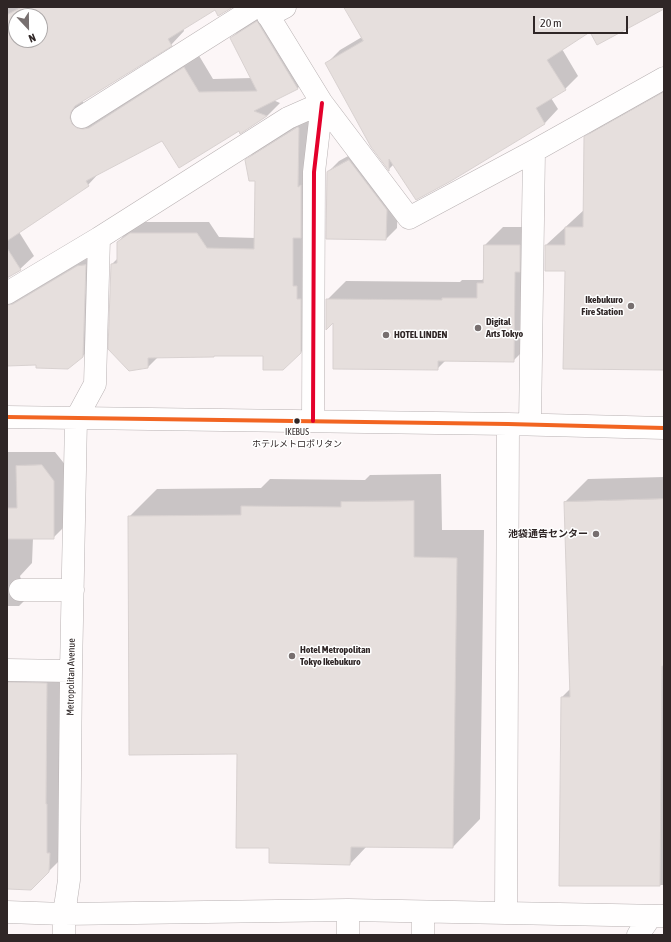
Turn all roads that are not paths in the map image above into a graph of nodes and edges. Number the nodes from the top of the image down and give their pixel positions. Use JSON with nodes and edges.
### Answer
{"nodes":[{"id":1,"x":268,"y":9,"type":"edge"},
{"id":2,"x":664,"y":78,"type":"edge"},
{"id":3,"x":322,"y":103,"type":"junction"},
{"id":4,"x":82,"y":117,"type":"dead end"},
{"id":5,"x":534,"y":152,"type":"junction"},
{"id":6,"x":99,"y":238,"type":"junction"},
{"id":7,"x":7,"y":293,"type":"edge"},
{"id":8,"x":7,"y":417,"type":"edge"},
{"id":9,"x":76,"y":419,"type":"junction"},
{"id":10,"x":313,"y":421,"type":"junction"},
{"id":11,"x":508,"y":424,"type":"junction"},
{"id":12,"x":530,"y":424,"type":"junction"},
{"id":13,"x":664,"y":428,"type":"edge"},
{"id":14,"x":20,"y":590,"type":"dead end"},
{"id":15,"x":73,"y":590,"type":"junction"},
{"id":16,"x":7,"y":670,"type":"edge"},
{"id":17,"x":71,"y":671,"type":"junction"},
{"id":18,"x":348,"y":910,"type":"junction"},
{"id":19,"x":7,"y":912,"type":"edge"},
{"id":20,"x":423,"y":912,"type":"junction"},
{"id":21,"x":506,"y":913,"type":"junction"},
{"id":22,"x":658,"y":916,"type":"edge"},
{"id":23,"x":64,"y":925,"type":"edge"},
{"id":24,"x":348,"y":935,"type":"edge"},
{"id":25,"x":423,"y":935,"type":"edge"},
{"id":26,"x":638,"y":935,"type":"edge"}],
"edges":[{"from":1,"to":3,"type":"street"},
{"from":1,"to":4,"type":"street"},
{"from":2,"to":5,"type":"street"},
{"from":3,"to":5,"type":"street"},
{"from":3,"to":6,"type":"street"},
{"from":3,"to":10,"type":"street"},
{"from":5,"to":12,"type":"street"},
{"from":6,"to":7,"type":"street"},
{"from":6,"to":9,"type":"street"},
{"from":8,"to":9,"type":"street"},
{"from":9,"to":10,"type":"street"},
{"from":9,"to":15,"type":"street","name":"Metropolitan Avenue"},
{"from":10,"to":11,"type":"street"},
{"from":11,"to":12,"type":"street"},
{"from":11,"to":21,"type":"street"},
{"from":12,"to":13,"type":"street"},
{"from":14,"to":15,"type":"street"},
{"from":15,"to":17,"type":"street","name":"Metropolitan Avenue"},
{"from":16,"to":17,"type":"street"},
{"from":17,"to":23,"type":"street","name":"Metropolitan Avenue"},
{"from":18,"to":20,"type":"street"},
{"from":18,"to":23,"type":"street"},
{"from":18,"to":24,"type":"street"},
{"from":19,"to":23,"type":"street"},
{"from":20,"to":21,"type":"street"},
{"from":20,"to":25,"type":"street"},
{"from":21,"to":22,"type":"street"},
{"from":22,"to":26,"type":"street"}]}
